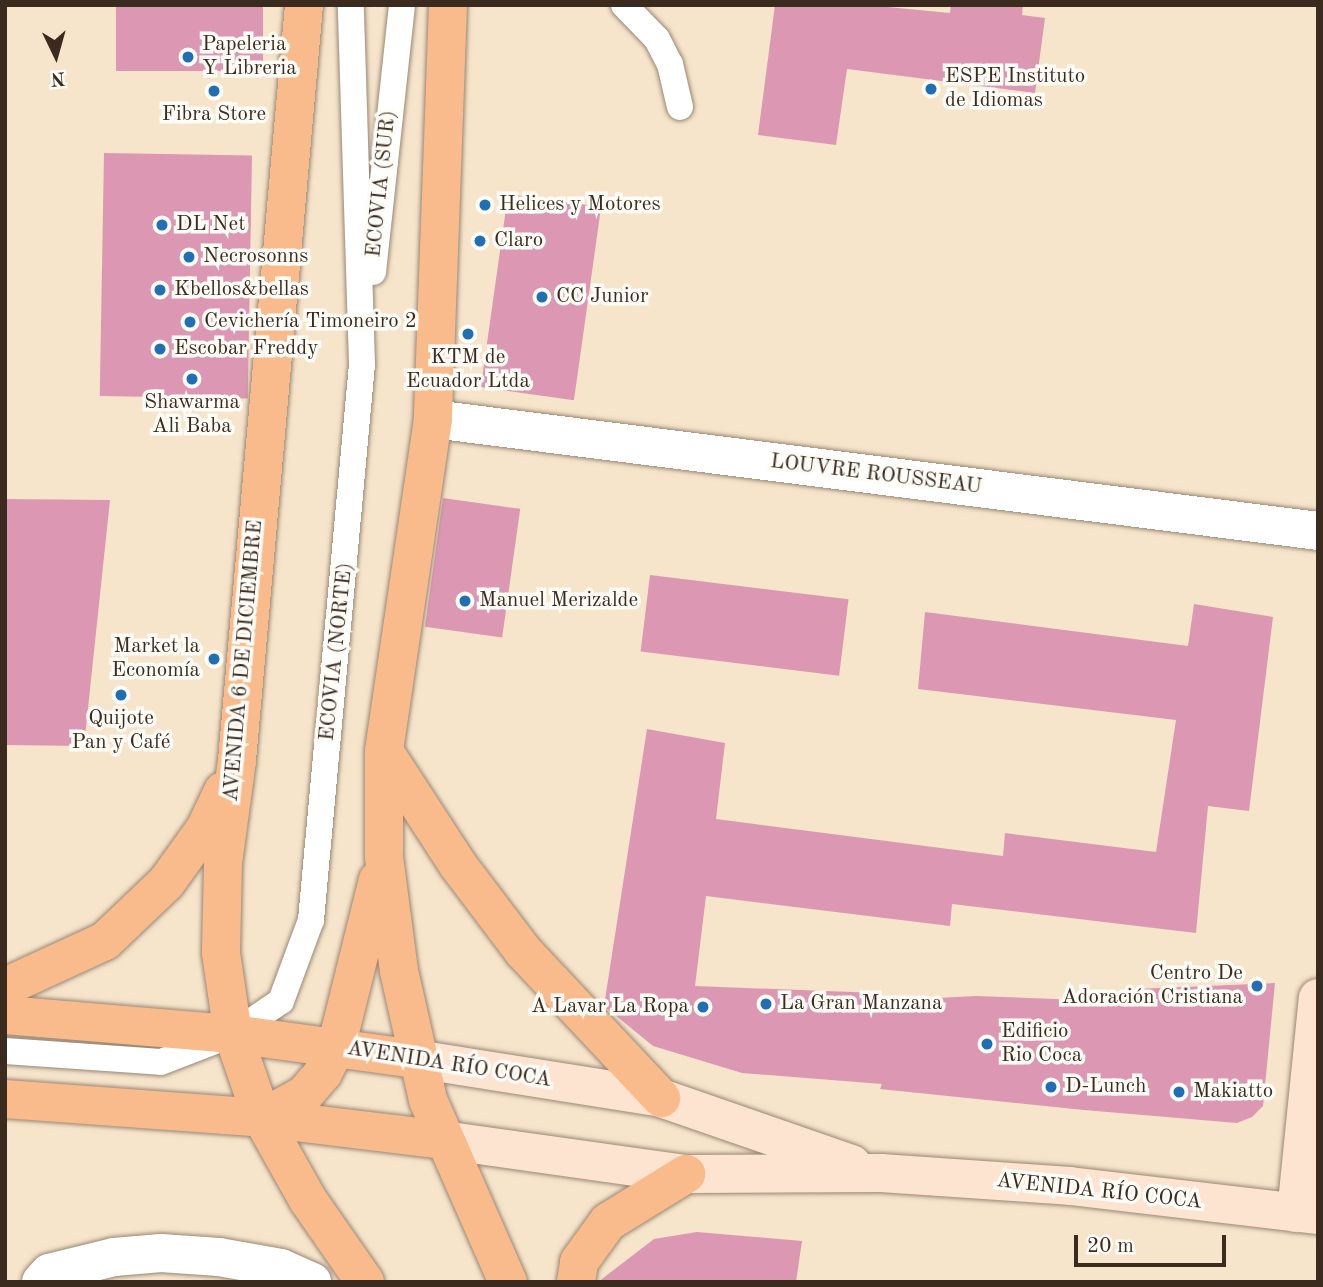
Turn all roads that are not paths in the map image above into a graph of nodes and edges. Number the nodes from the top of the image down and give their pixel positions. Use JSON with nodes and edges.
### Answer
{"nodes":[{"id":1,"x":304,"y":5,"type":"edge"},
{"id":2,"x":351,"y":5,"type":"edge"},
{"id":3,"x":402,"y":5,"type":"edge"},
{"id":4,"x":448,"y":5,"type":"edge"},
{"id":5,"x":624,"y":5,"type":"edge"},
{"id":6,"x":680,"y":107,"type":"dead end"},
{"id":7,"x":362,"y":364,"type":"junction"},
{"id":8,"x":433,"y":419,"type":"junction"},
{"id":9,"x":1318,"y":531,"type":"edge"},
{"id":10,"x":384,"y":751,"type":"junction"},
{"id":11,"x":237,"y":760,"type":"junction"},
{"id":12,"x":383,"y":857,"type":"junction"},
{"id":13,"x":5,"y":987,"type":"edge"},
{"id":14,"x":1318,"y":998,"type":"edge"},
{"id":15,"x":5,"y":1015,"type":"edge"},
{"id":16,"x":233,"y":1034,"type":"junction"},
{"id":17,"x":336,"y":1048,"type":"junction"},
{"id":18,"x":5,"y":1051,"type":"edge"},
{"id":19,"x":416,"y":1059,"type":"junction"},
{"id":20,"x":661,"y":1098,"type":"junction"},
{"id":21,"x":5,"y":1099,"type":"edge"},
{"id":22,"x":262,"y":1118,"type":"junction"},
{"id":23,"x":443,"y":1140,"type":"junction"},
{"id":24,"x":686,"y":1174,"type":"junction"},
{"id":25,"x":881,"y":1174,"type":"junction"},
{"id":26,"x":1307,"y":1214,"type":"edge"},
{"id":27,"x":41,"y":1282,"type":"edge"},
{"id":28,"x":312,"y":1282,"type":"edge"},
{"id":29,"x":365,"y":1282,"type":"edge"},
{"id":30,"x":508,"y":1282,"type":"edge"},
{"id":31,"x":576,"y":1282,"type":"edge"}],
"edges":[{"from":1,"to":11,"type":"main road","name":"AVENIDA 6 DE DICIEMBRE"},
{"from":2,"to":7,"type":"lane","name":"ECOVIA (NORTE)"},
{"from":3,"to":7,"type":"lane","name":"ECOVIA (SUR)"},
{"from":4,"to":8,"type":"main road"},
{"from":5,"to":6,"type":"lane"},
{"from":7,"to":16,"type":"lane","name":"ECOVIA (NORTE)"},
{"from":8,"to":9,"type":"street","name":"LOUVRE ROUSSEAU"},
{"from":8,"to":10,"type":"main road"},
{"from":10,"to":12,"type":"main road"},
{"from":10,"to":20,"type":"main road"},
{"from":11,"to":13,"type":"main road"},
{"from":11,"to":16,"type":"main road","name":"AVENIDA 6 DE DICIEMBRE"},
{"from":12,"to":17,"type":"main road"},
{"from":12,"to":19,"type":"main road"},
{"from":14,"to":26,"type":"main road"},
{"from":15,"to":16,"type":"main road","name":"AVENIDA RÍO COCA"},
{"from":16,"to":17,"type":"main road","name":"AVENIDA RÍO COCA"},
{"from":16,"to":18,"type":"lane","name":"ECOVIA (NORTE)"},
{"from":16,"to":22,"type":"main road","name":"AVENIDA 6 DE DICIEMBRE"},
{"from":17,"to":19,"type":"main road","name":"AVENIDA RÍO COCA"},
{"from":17,"to":22,"type":"main road"},
{"from":19,"to":20,"type":"main road","name":"AVENIDA RÍO COCA"},
{"from":19,"to":23,"type":"main road"},
{"from":20,"to":25,"type":"main road","name":"AVENIDA RÍO COCA"},
{"from":21,"to":22,"type":"main road","name":"AVENIDA RÍO COCA"},
{"from":22,"to":23,"type":"main road","name":"AVENIDA RÍO COCA"},
{"from":22,"to":29,"type":"main road","name":"AVENIDA 6 DE DICIEMBRE"},
{"from":23,"to":24,"type":"main road","name":"AVENIDA RÍO COCA"},
{"from":23,"to":30,"type":"main road"},
{"from":24,"to":25,"type":"main road","name":"AVENIDA RÍO COCA"},
{"from":24,"to":31,"type":"main road"},
{"from":25,"to":26,"type":"main road","name":"AVENIDA RÍO COCA"},
{"from":27,"to":28,"type":"street"}]}
